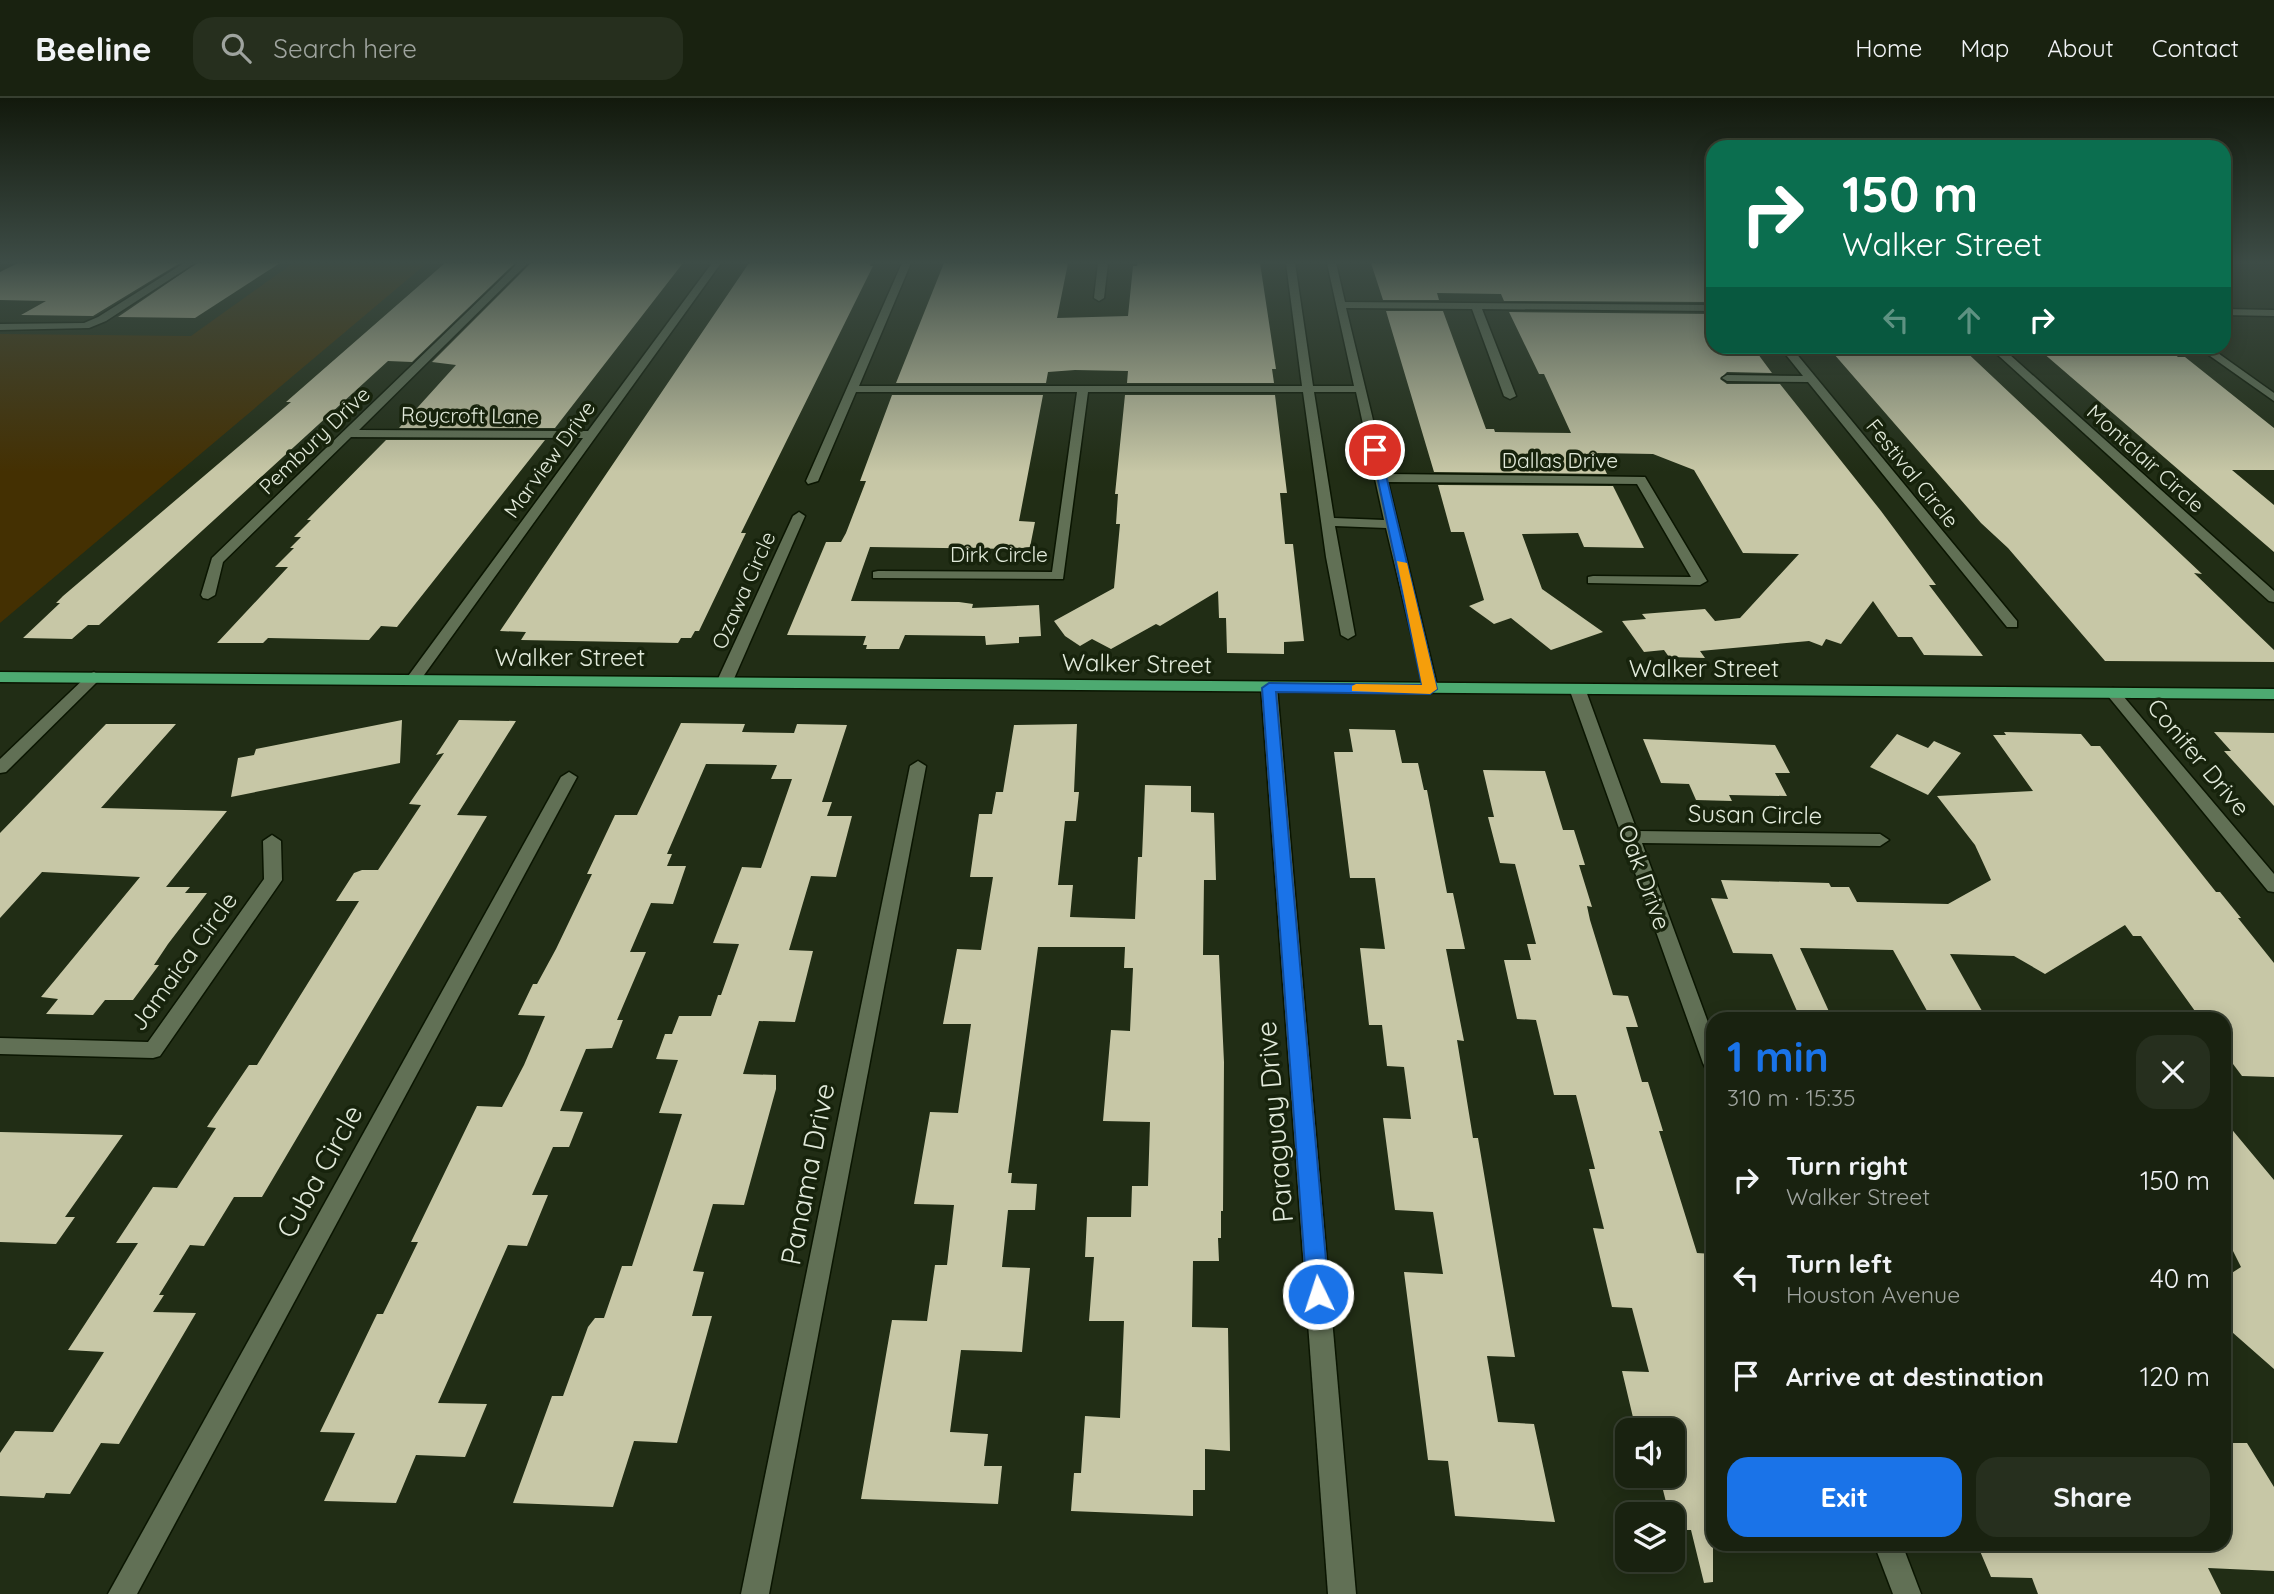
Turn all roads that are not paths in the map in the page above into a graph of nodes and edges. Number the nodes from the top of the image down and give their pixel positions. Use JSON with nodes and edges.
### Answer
{"nodes":[{"id":1,"x":451,"y":333,"type":"edge"},
{"id":2,"x":665,"y":333,"type":"edge"},
{"id":3,"x":875,"y":333,"type":"edge"},
{"id":4,"x":1302,"y":333,"type":"edge"},
{"id":5,"x":1347,"y":333,"type":"edge"},
{"id":6,"x":1487,"y":333,"type":"edge"},
{"id":7,"x":1791,"y":354,"type":"edge"},
{"id":8,"x":2002,"y":354,"type":"edge"},
{"id":9,"x":2212,"y":354,"type":"edge"},
{"id":10,"x":1727,"y":378,"type":"dead end"},
{"id":11,"x":1811,"y":379,"type":"junction"},
{"id":12,"x":851,"y":389,"type":"junction"},
{"id":13,"x":1083,"y":389,"type":"junction"},
{"id":14,"x":1308,"y":389,"type":"junction"},
{"id":15,"x":1360,"y":389,"type":"junction"},
{"id":16,"x":1510,"y":396,"type":"dead end"},
{"id":17,"x":2274,"y":398,"type":"edge"},
{"id":18,"x":349,"y":433,"type":"junction"},
{"id":19,"x":591,"y":435,"type":"junction"},
{"id":20,"x":1381,"y":478,"type":"junction"},
{"id":21,"x":811,"y":481,"type":"dead end"},
{"id":22,"x":799,"y":516,"type":"dead end"},
{"id":23,"x":1328,"y":522,"type":"junction"},
{"id":24,"x":1392,"y":524,"type":"junction"},
{"id":25,"x":878,"y":575,"type":"dead end"},
{"id":26,"x":1593,"y":580,"type":"dead end"},
{"id":27,"x":208,"y":595,"type":"dead end"},
{"id":28,"x":2274,"y":598,"type":"edge"},
{"id":29,"x":2012,"y":624,"type":"dead end"},
{"id":30,"x":1348,"y":635,"type":"dead end"},
{"id":31,"x":0,"y":677,"type":"edge"},
{"id":32,"x":94,"y":677,"type":"junction"},
{"id":33,"x":414,"y":679,"type":"junction"},
{"id":34,"x":726,"y":681,"type":"junction"},
{"id":35,"x":1269,"y":688,"type":"junction"},
{"id":36,"x":1430,"y":689,"type":"junction"},
{"id":37,"x":1578,"y":691,"type":"junction"},
{"id":38,"x":2113,"y":693,"type":"junction"},
{"id":39,"x":2274,"y":694,"type":"edge"},
{"id":40,"x":918,"y":766,"type":"dead end"},
{"id":41,"x":0,"y":768,"type":"edge"},
{"id":42,"x":569,"y":777,"type":"dead end"},
{"id":43,"x":1630,"y":837,"type":"junction"},
{"id":44,"x":1880,"y":840,"type":"dead end"},
{"id":45,"x":272,"y":841,"type":"dead end"},
{"id":46,"x":2274,"y":886,"type":"edge"},
{"id":47,"x":1706,"y":1044,"type":"edge"},
{"id":48,"x":0,"y":1046,"type":"edge"},
{"id":49,"x":1891,"y":1551,"type":"edge"},
{"id":50,"x":122,"y":1594,"type":"edge"},
{"id":51,"x":755,"y":1594,"type":"edge"},
{"id":52,"x":1342,"y":1594,"type":"edge"},
{"id":53,"x":1907,"y":1594,"type":"edge"}],
"edges":[{"from":1,"to":18,"type":"street","name":"Pembury Drive"},
{"from":2,"to":19,"type":"street","name":"Marview Drive"},
{"from":3,"to":12,"type":"street"},
{"from":4,"to":14,"type":"street"},
{"from":5,"to":15,"type":"street"},
{"from":6,"to":16,"type":"street"},
{"from":7,"to":11,"type":"street","name":"Festival Circle"},
{"from":8,"to":28,"type":"street","name":"Montclair Circle"},
{"from":9,"to":17,"type":"street"},
{"from":10,"to":11,"type":"street"},
{"from":11,"to":29,"type":"street","name":"Festival Circle"},
{"from":12,"to":13,"type":"street"},
{"from":12,"to":21,"type":"street"},
{"from":13,"to":14,"type":"street"},
{"from":13,"to":25,"type":"street","name":"Dirk Circle"},
{"from":14,"to":15,"type":"street"},
{"from":14,"to":23,"type":"street"},
{"from":15,"to":20,"type":"street"},
{"from":18,"to":19,"type":"street","name":"Roycroft Lane"},
{"from":18,"to":27,"type":"street","name":"Pembury Drive"},
{"from":19,"to":33,"type":"street","name":"Marview Drive"},
{"from":20,"to":24,"type":"street"},
{"from":20,"to":26,"type":"street","name":"Dallas Drive"},
{"from":22,"to":34,"type":"street","name":"Ozawa Circle"},
{"from":23,"to":24,"type":"street"},
{"from":23,"to":30,"type":"street"},
{"from":24,"to":36,"type":"street"},
{"from":31,"to":32,"type":"main road","name":"Walker Street"},
{"from":32,"to":33,"type":"main road","name":"Walker Street"},
{"from":32,"to":41,"type":"street"},
{"from":33,"to":34,"type":"main road","name":"Walker Street"},
{"from":34,"to":35,"type":"main road","name":"Walker Street"},
{"from":35,"to":36,"type":"main road","name":"Walker Street"},
{"from":35,"to":52,"type":"street","name":"Paraguay Drive"},
{"from":36,"to":37,"type":"main road","name":"Walker Street"},
{"from":37,"to":38,"type":"main road","name":"Walker Street"},
{"from":37,"to":43,"type":"street","name":"Oak Drive"},
{"from":38,"to":39,"type":"main road","name":"Walker Street"},
{"from":38,"to":46,"type":"street","name":"Conifer Drive"},
{"from":40,"to":51,"type":"street","name":"Panama Drive"},
{"from":42,"to":50,"type":"street","name":"Cuba Circle"},
{"from":43,"to":44,"type":"street","name":"Susan Circle"},
{"from":43,"to":47,"type":"street","name":"Oak Drive"},
{"from":45,"to":48,"type":"street","name":"Jamaica Circle"},
{"from":49,"to":53,"type":"street"}]}
